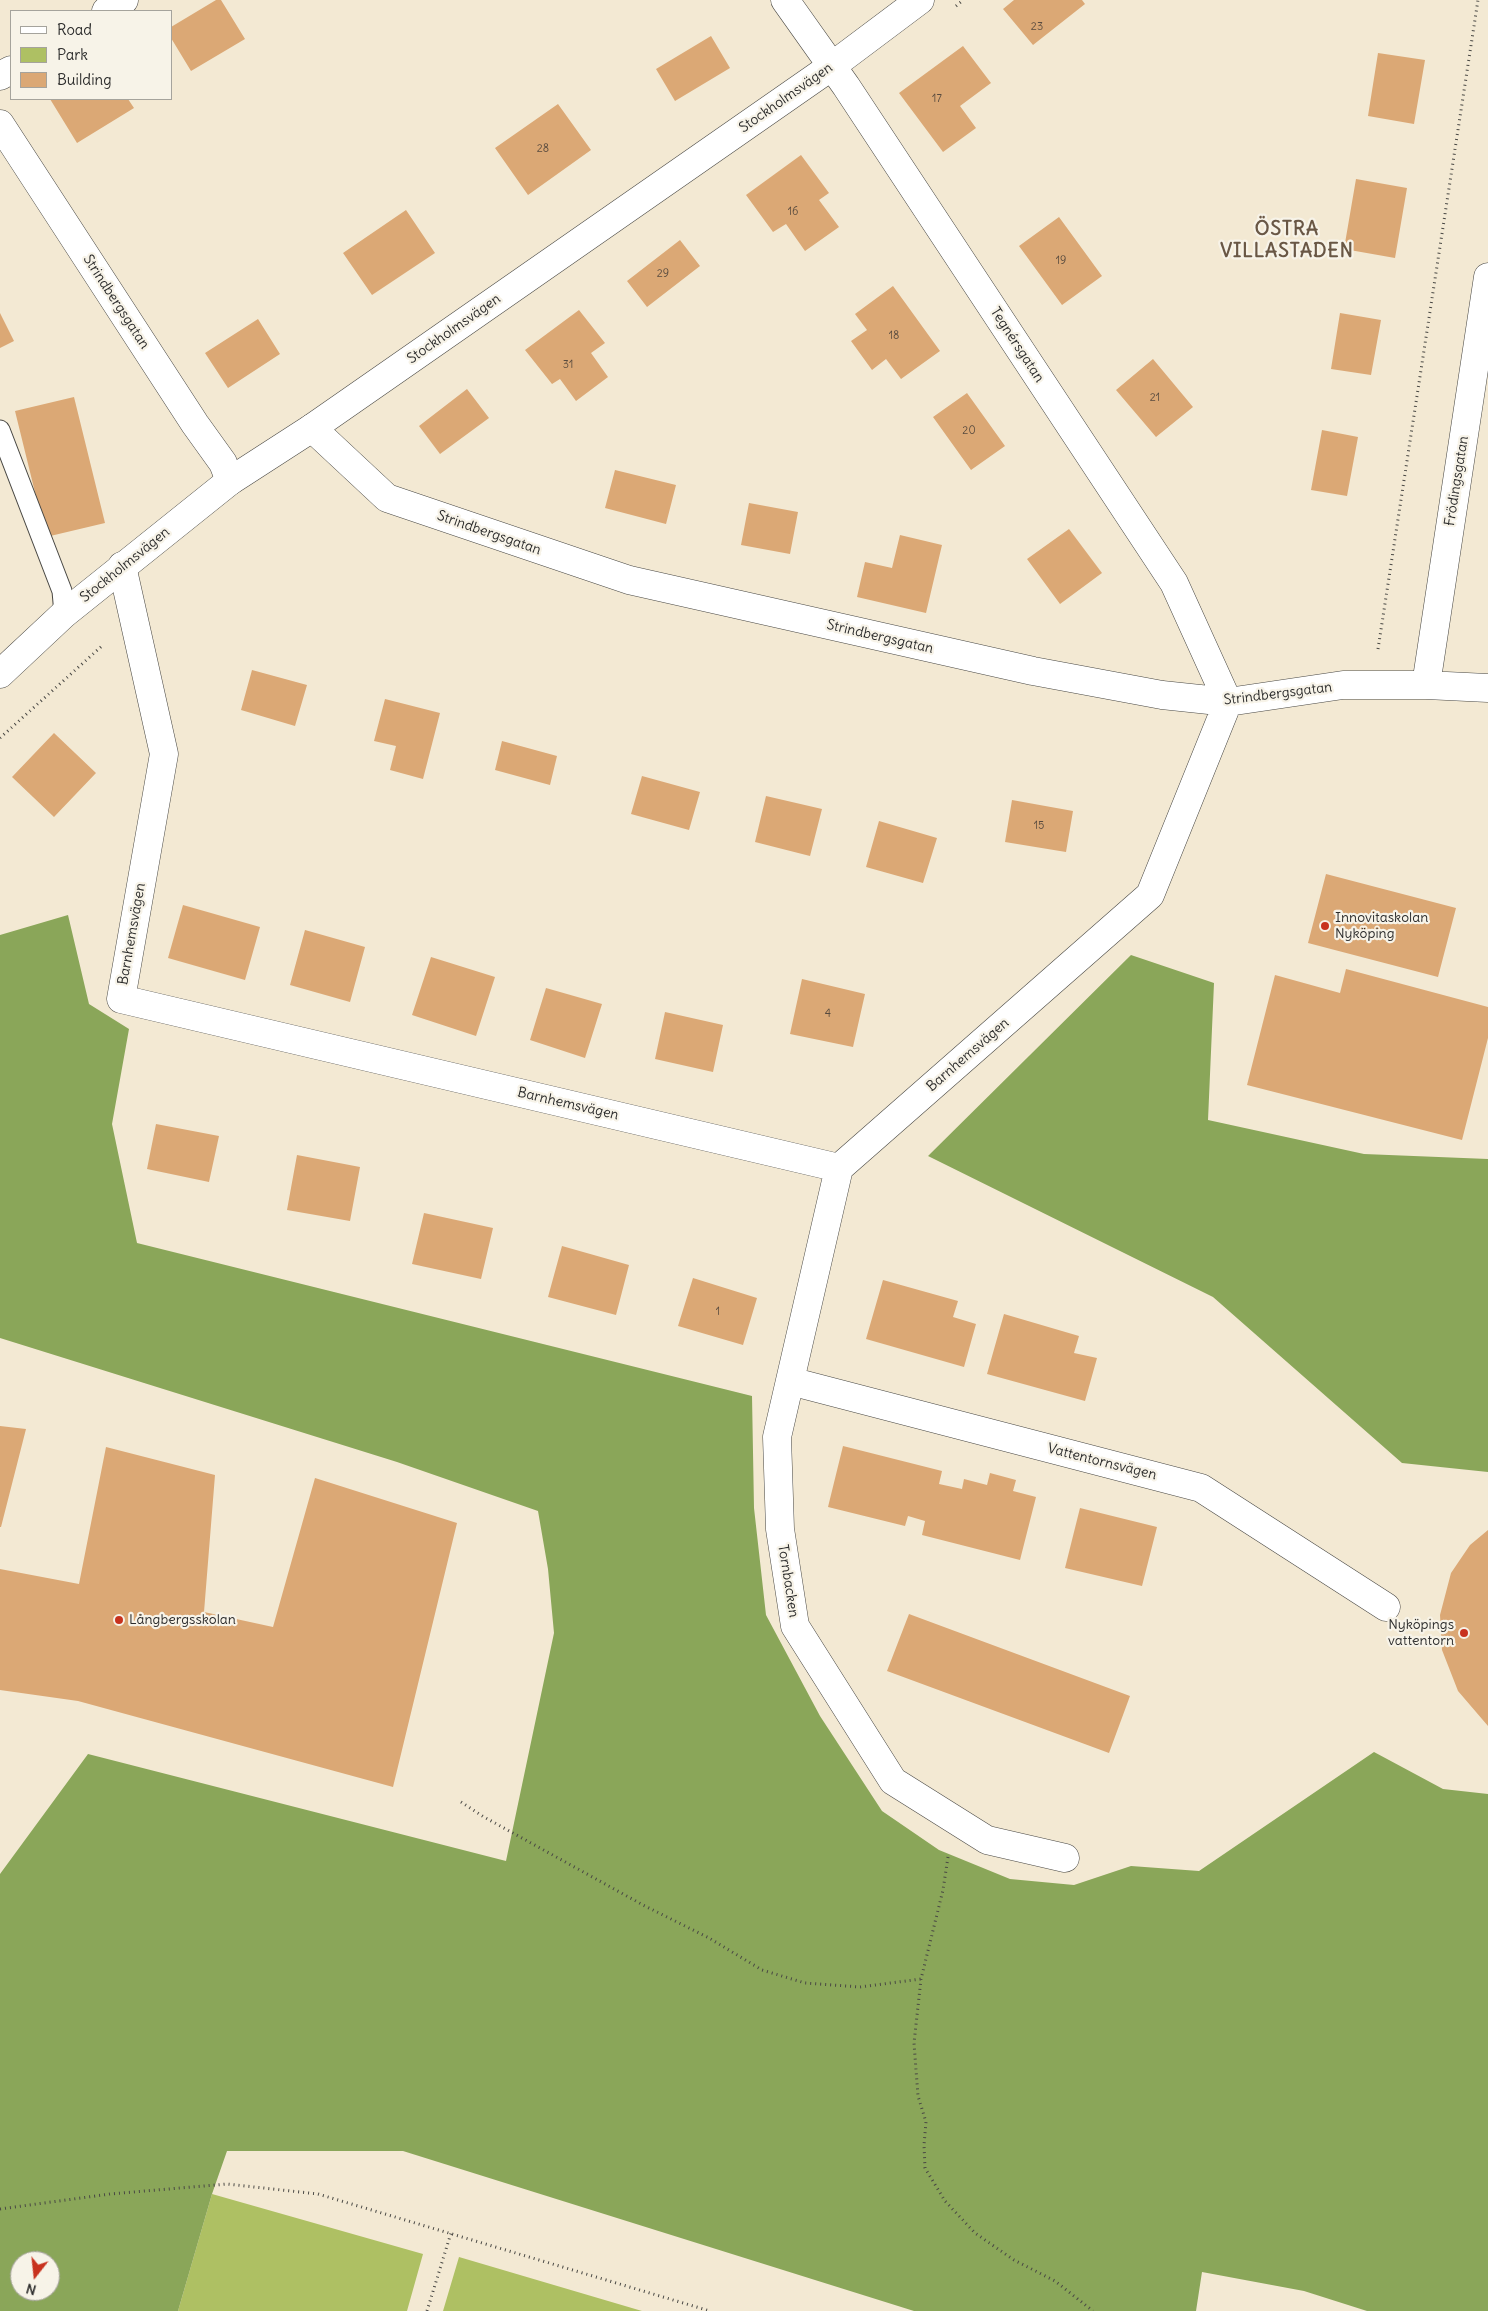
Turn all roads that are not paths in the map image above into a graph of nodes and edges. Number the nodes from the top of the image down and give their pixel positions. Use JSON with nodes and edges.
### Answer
{"nodes":[{"id":1,"x":124,"y":0,"type":"edge"},
{"id":2,"x":785,"y":0,"type":"edge"},
{"id":3,"x":920,"y":0,"type":"edge"},
{"id":4,"x":108,"y":10,"type":"edge"},
{"id":5,"x":832,"y":66,"type":"junction"},
{"id":6,"x":0,"y":124,"type":"edge"},
{"id":7,"x":1488,"y":277,"type":"edge"},
{"id":8,"x":312,"y":428,"type":"junction"},
{"id":9,"x":0,"y":430,"type":"edge"},
{"id":10,"x":230,"y":481,"type":"junction"},
{"id":11,"x":122,"y":566,"type":"junction"},
{"id":12,"x":64,"y":614,"type":"junction"},
{"id":13,"x":0,"y":674,"type":"edge"},
{"id":14,"x":1426,"y":685,"type":"junction"},
{"id":15,"x":1488,"y":689,"type":"edge"},
{"id":16,"x":1228,"y":702,"type":"junction"},
{"id":17,"x":839,"y":1168,"type":"junction"},
{"id":18,"x":790,"y":1382,"type":"junction"},
{"id":19,"x":1386,"y":1608,"type":"dead end"},
{"id":20,"x":1065,"y":1858,"type":"dead end"}],
"edges":[{"from":1,"to":4,"type":"street"},
{"from":2,"to":5,"type":"street","name":"Tegnérsgatan"},
{"from":3,"to":5,"type":"street","name":"Stockholmsvägen"},
{"from":5,"to":8,"type":"street","name":"Stockholmsvägen"},
{"from":5,"to":16,"type":"street","name":"Tegnérsgatan"},
{"from":6,"to":10,"type":"street","name":"Strindbergsgatan"},
{"from":7,"to":14,"type":"street","name":"Frödingsgatan"},
{"from":8,"to":10,"type":"street","name":"Stockholmsvägen"},
{"from":8,"to":16,"type":"street","name":"Strindbergsgatan"},
{"from":9,"to":12,"type":"lane"},
{"from":10,"to":11,"type":"street","name":"Stockholmsvägen"},
{"from":11,"to":12,"type":"street","name":"Stockholmsvägen"},
{"from":11,"to":17,"type":"street","name":"Barnhemsvägen"},
{"from":12,"to":13,"type":"street","name":"Stockholmsvägen"},
{"from":14,"to":15,"type":"street","name":"Strindbergsgatan"},
{"from":14,"to":16,"type":"street","name":"Strindbergsgatan"},
{"from":16,"to":17,"type":"street","name":"Barnhemsvägen"},
{"from":17,"to":18,"type":"street","name":"Tornbacken"},
{"from":18,"to":19,"type":"street","name":"Vattentornsvägen"},
{"from":18,"to":20,"type":"street","name":"Tornbacken"}]}
